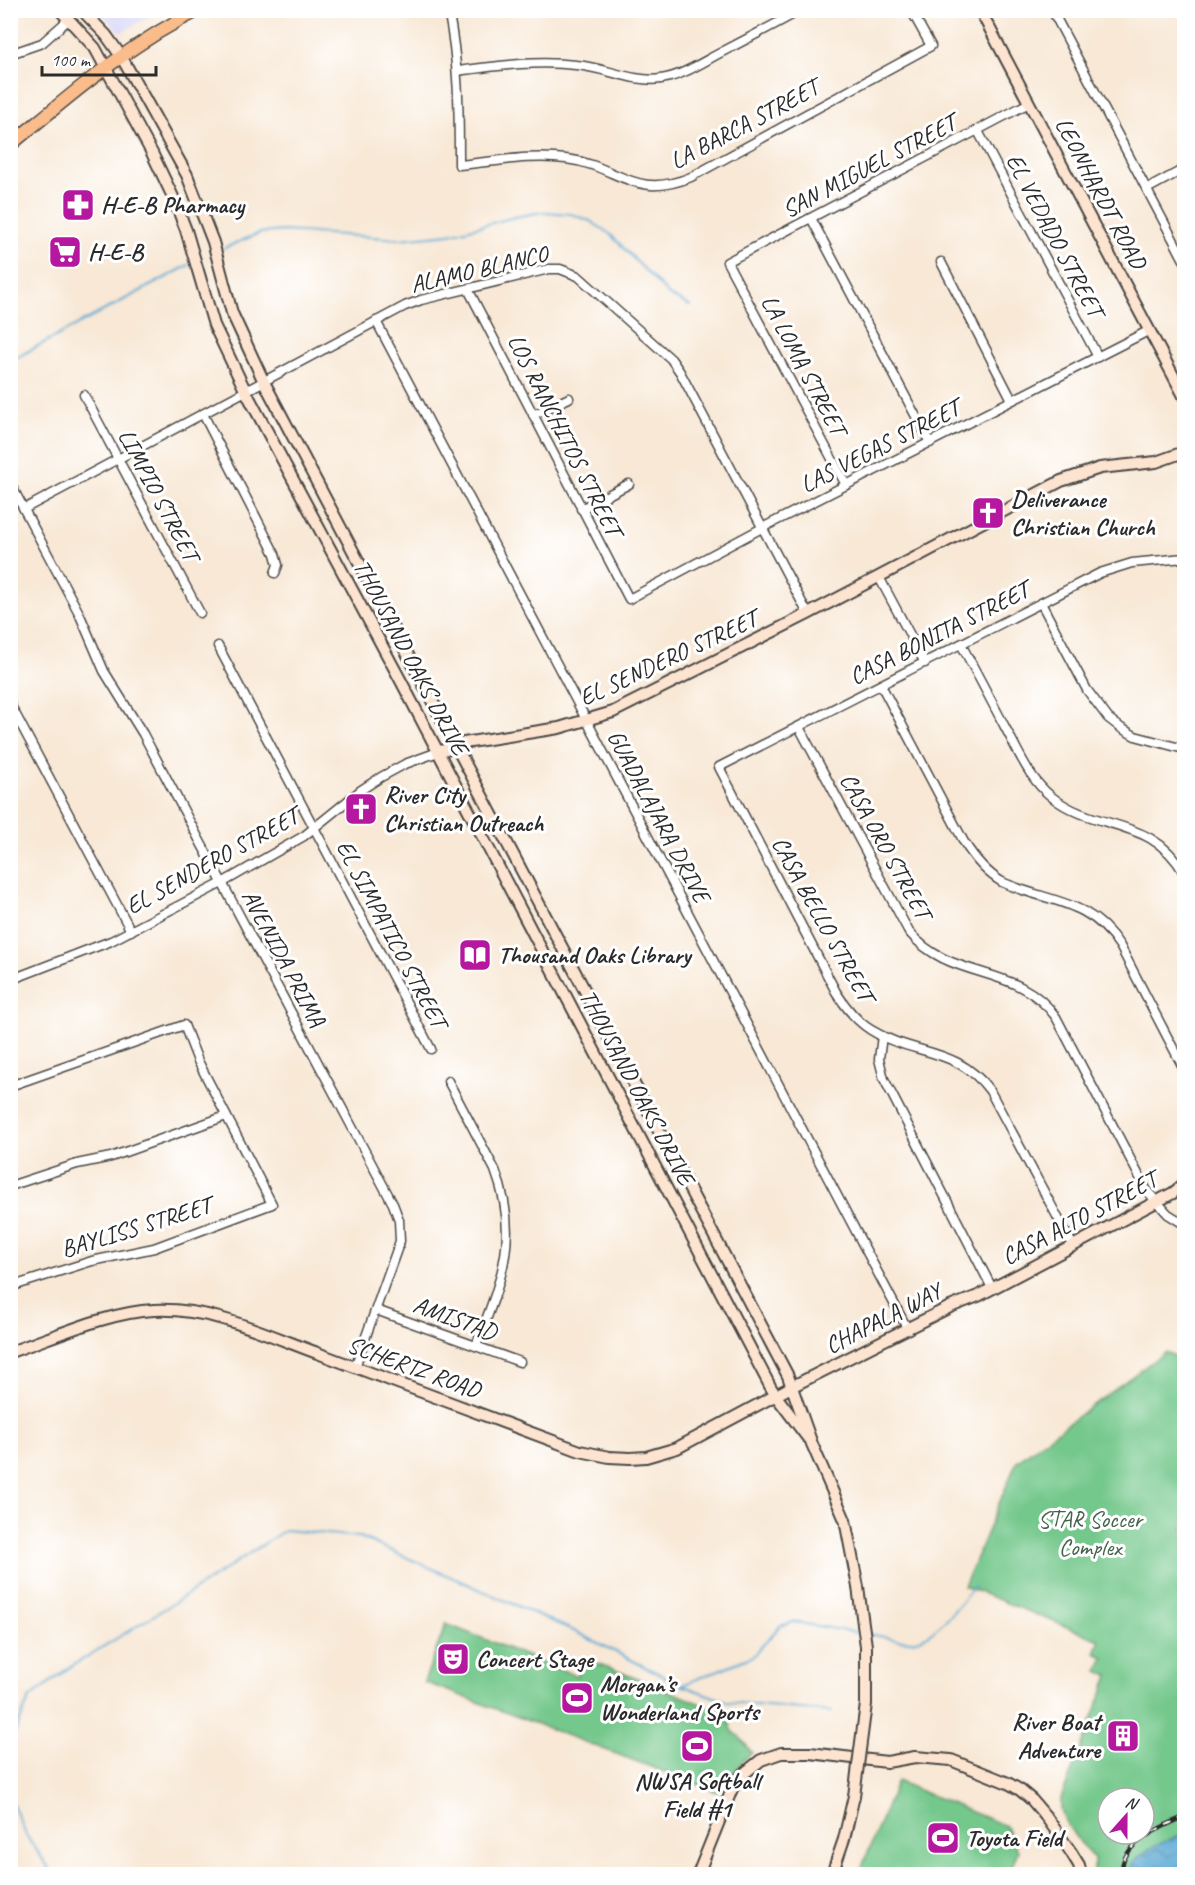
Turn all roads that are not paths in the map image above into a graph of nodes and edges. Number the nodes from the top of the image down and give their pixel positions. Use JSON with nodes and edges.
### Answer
{"nodes":[{"id":1,"x":60,"y":10,"type":"edge"},
{"id":2,"x":82,"y":10,"type":"edge"},
{"id":3,"x":199,"y":10,"type":"edge"},
{"id":4,"x":448,"y":10,"type":"edge"},
{"id":5,"x":801,"y":10,"type":"edge"},
{"id":6,"x":911,"y":10,"type":"edge"},
{"id":7,"x":980,"y":10,"type":"edge"},
{"id":8,"x":1052,"y":10,"type":"edge"},
{"id":9,"x":68,"y":20,"type":"junction"},
{"id":10,"x":10,"y":54,"type":"edge"},
{"id":11,"x":121,"y":56,"type":"junction"},
{"id":12,"x":106,"y":67,"type":"junction"},
{"id":13,"x":457,"y":71,"type":"junction"},
{"id":14,"x":1029,"y":103,"type":"junction"},
{"id":15,"x":978,"y":131,"type":"junction"},
{"id":16,"x":10,"y":145,"type":"edge"},
{"id":17,"x":1185,"y":169,"type":"edge"},
{"id":18,"x":1147,"y":189,"type":"junction"},
{"id":19,"x":811,"y":218,"type":"junction"},
{"id":20,"x":1185,"y":260,"type":"edge"},
{"id":21,"x":727,"y":262,"type":"joint"},
{"id":22,"x":941,"y":262,"type":"dead end"},
{"id":23,"x":468,"y":289,"type":"junction"},
{"id":24,"x":376,"y":321,"type":"junction"},
{"id":25,"x":1150,"y":330,"type":"junction"},
{"id":26,"x":1098,"y":357,"type":"junction"},
{"id":27,"x":264,"y":382,"type":"junction"},
{"id":28,"x":246,"y":390,"type":"junction"},
{"id":29,"x":84,"y":395,"type":"dead end"},
{"id":30,"x":1185,"y":396,"type":"edge"},
{"id":31,"x":569,"y":398,"type":"dead end"},
{"id":32,"x":1012,"y":400,"type":"junction"},
{"id":33,"x":203,"y":414,"type":"junction"},
{"id":34,"x":533,"y":415,"type":"junction"},
{"id":35,"x":930,"y":443,"type":"junction"},
{"id":36,"x":1185,"y":452,"type":"edge"},
{"id":37,"x":118,"y":458,"type":"junction"},
{"id":38,"x":10,"y":483,"type":"edge"},
{"id":39,"x":629,"y":484,"type":"dead end"},
{"id":40,"x":846,"y":485,"type":"junction"},
{"id":41,"x":24,"y":509,"type":"junction"},
{"id":42,"x":581,"y":509,"type":"junction"},
{"id":43,"x":762,"y":528,"type":"junction"},
{"id":44,"x":1185,"y":558,"type":"edge"},
{"id":45,"x":275,"y":573,"type":"dead end"},
{"id":46,"x":879,"y":577,"type":"junction"},
{"id":47,"x":628,"y":599,"type":"joint"},
{"id":48,"x":1041,"y":603,"type":"junction"},
{"id":49,"x":200,"y":613,"type":"dead end"},
{"id":50,"x":808,"y":614,"type":"junction"},
{"id":51,"x":961,"y":644,"type":"junction"},
{"id":52,"x":218,"y":646,"type":"dead end"},
{"id":53,"x":925,"y":663,"type":"junction"},
{"id":54,"x":881,"y":685,"type":"junction"},
{"id":55,"x":10,"y":704,"type":"edge"},
{"id":56,"x":587,"y":721,"type":"junction"},
{"id":57,"x":799,"y":727,"type":"junction"},
{"id":58,"x":457,"y":745,"type":"junction"},
{"id":59,"x":1185,"y":749,"type":"edge"},
{"id":60,"x":438,"y":752,"type":"junction"},
{"id":61,"x":719,"y":767,"type":"joint"},
{"id":62,"x":314,"y":828,"type":"junction"},
{"id":63,"x":1185,"y":873,"type":"edge"},
{"id":64,"x":222,"y":882,"type":"junction"},
{"id":65,"x":131,"y":931,"type":"junction"},
{"id":66,"x":10,"y":980,"type":"edge"},
{"id":67,"x":882,"y":1036,"type":"junction"},
{"id":68,"x":431,"y":1049,"type":"dead end"},
{"id":69,"x":1185,"y":1069,"type":"edge"},
{"id":70,"x":448,"y":1082,"type":"dead end"},
{"id":71,"x":10,"y":1086,"type":"edge"},
{"id":72,"x":226,"y":1116,"type":"junction"},
{"id":73,"x":1185,"y":1184,"type":"edge"},
{"id":74,"x":10,"y":1186,"type":"edge"},
{"id":75,"x":1156,"y":1202,"type":"junction"},
{"id":76,"x":1185,"y":1224,"type":"edge"},
{"id":77,"x":1073,"y":1246,"type":"junction"},
{"id":78,"x":10,"y":1287,"type":"edge"},
{"id":79,"x":992,"y":1288,"type":"junction"},
{"id":80,"x":376,"y":1310,"type":"junction"},
{"id":81,"x":908,"y":1330,"type":"junction"},
{"id":82,"x":476,"y":1346,"type":"junction"},
{"id":83,"x":10,"y":1352,"type":"edge"},
{"id":84,"x":520,"y":1362,"type":"dead end"},
{"id":85,"x":355,"y":1367,"type":"junction"},
{"id":86,"x":793,"y":1386,"type":"junction"},
{"id":87,"x":776,"y":1396,"type":"junction"},
{"id":88,"x":813,"y":1444,"type":"junction"},
{"id":89,"x":698,"y":1875,"type":"edge"},
{"id":90,"x":832,"y":1875,"type":"edge"},
{"id":91,"x":1081,"y":1875,"type":"edge"}],
"edges":[{"from":1,"to":9,"type":"main road","name":"THOUSAND OAKS DRIVE"},
{"from":2,"to":11,"type":"main road","name":"THOUSAND OAKS DRIVE"},
{"from":3,"to":11,"type":"main road"},
{"from":4,"to":13,"type":"street"},
{"from":5,"to":13,"type":"street"},
{"from":6,"to":13,"type":"street","name":"LA BARCA STREET"},
{"from":7,"to":14,"type":"main road","name":"LEONHARDT ROAD"},
{"from":8,"to":18,"type":"street"},
{"from":9,"to":10,"type":"street"},
{"from":9,"to":12,"type":"main road","name":"THOUSAND OAKS DRIVE"},
{"from":11,"to":12,"type":"main road"},
{"from":11,"to":27,"type":"main road","name":"THOUSAND OAKS DRIVE"},
{"from":12,"to":16,"type":"main road"},
{"from":12,"to":28,"type":"main road","name":"THOUSAND OAKS DRIVE"},
{"from":14,"to":15,"type":"street","name":"SAN MIGUEL STREET"},
{"from":14,"to":25,"type":"main road","name":"LEONHARDT ROAD"},
{"from":15,"to":19,"type":"street","name":"SAN MIGUEL STREET"},
{"from":15,"to":26,"type":"street","name":"EL VEDADO STREET"},
{"from":17,"to":18,"type":"street"},
{"from":18,"to":20,"type":"street"},
{"from":19,"to":21,"type":"street","name":"SAN MIGUEL STREET"},
{"from":19,"to":35,"type":"street"},
{"from":21,"to":40,"type":"street","name":"LA LOMA STREET"},
{"from":22,"to":32,"type":"street"},
{"from":23,"to":24,"type":"street","name":"ALAMO BLANCO"},
{"from":23,"to":34,"type":"street","name":"LOS RANCHITOS STREET"},
{"from":23,"to":43,"type":"street","name":"ALAMO BLANCO"},
{"from":24,"to":27,"type":"street","name":"ALAMO BLANCO"},
{"from":24,"to":56,"type":"street","name":"GUADALAJARA DRIVE"},
{"from":25,"to":26,"type":"street","name":"LAS VEGAS STREET"},
{"from":25,"to":30,"type":"main road","name":"LEONHARDT ROAD"},
{"from":26,"to":32,"type":"street","name":"LAS VEGAS STREET"},
{"from":27,"to":28,"type":"street","name":"ALAMO BLANCO"},
{"from":27,"to":58,"type":"main road","name":"THOUSAND OAKS DRIVE"},
{"from":28,"to":33,"type":"street","name":"ALAMO BLANCO"},
{"from":28,"to":60,"type":"main road","name":"THOUSAND OAKS DRIVE"},
{"from":29,"to":37,"type":"street","name":"LIMPIO STREET"},
{"from":31,"to":34,"type":"street"},
{"from":32,"to":35,"type":"street","name":"LAS VEGAS STREET"},
{"from":33,"to":37,"type":"street","name":"ALAMO BLANCO"},
{"from":33,"to":45,"type":"street"},
{"from":34,"to":42,"type":"street","name":"LOS RANCHITOS STREET"},
{"from":35,"to":40,"type":"street","name":"LAS VEGAS STREET"},
{"from":36,"to":46,"type":"main road","name":"EL SENDERO STREET"},
{"from":37,"to":41,"type":"street","name":"ALAMO BLANCO"},
{"from":37,"to":49,"type":"street","name":"LIMPIO STREET"},
{"from":38,"to":41,"type":"street","name":"AVENIDA PRIMA"},
{"from":39,"to":42,"type":"street"},
{"from":40,"to":43,"type":"street","name":"LAS VEGAS STREET"},
{"from":41,"to":64,"type":"street","name":"AVENIDA PRIMA"},
{"from":42,"to":47,"type":"street","name":"LOS RANCHITOS STREET"},
{"from":43,"to":47,"type":"street","name":"LAS VEGAS STREET"},
{"from":43,"to":50,"type":"street","name":"ALAMO BLANCO"},
{"from":44,"to":48,"type":"street","name":"CASA BONITA STREET"},
{"from":46,"to":50,"type":"main road","name":"EL SENDERO STREET"},
{"from":46,"to":53,"type":"street"},
{"from":48,"to":51,"type":"street","name":"CASA BONITA STREET"},
{"from":48,"to":59,"type":"street"},
{"from":50,"to":56,"type":"main road","name":"EL SENDERO STREET"},
{"from":51,"to":53,"type":"street","name":"CASA BONITA STREET"},
{"from":51,"to":63,"type":"street"},
{"from":52,"to":62,"type":"street","name":"EL SIMPATICO STREET"},
{"from":53,"to":54,"type":"street","name":"CASA BONITA STREET"},
{"from":54,"to":57,"type":"street","name":"CASA BONITA STREET"},
{"from":54,"to":69,"type":"street"},
{"from":55,"to":65,"type":"street"},
{"from":56,"to":58,"type":"main road","name":"EL SENDERO STREET"},
{"from":56,"to":81,"type":"street","name":"GUADALAJARA DRIVE"},
{"from":57,"to":61,"type":"street","name":"CASA BONITA STREET"},
{"from":57,"to":75,"type":"street","name":"CASA ORO STREET"},
{"from":58,"to":60,"type":"main road","name":"EL SENDERO STREET"},
{"from":58,"to":86,"type":"main road","name":"THOUSAND OAKS DRIVE"},
{"from":60,"to":62,"type":"street","name":"EL SENDERO STREET"},
{"from":60,"to":87,"type":"main road","name":"THOUSAND OAKS DRIVE"},
{"from":61,"to":67,"type":"street","name":"CASA BELLO STREET"},
{"from":62,"to":64,"type":"street","name":"EL SENDERO STREET"},
{"from":62,"to":68,"type":"street","name":"EL SIMPATICO STREET"},
{"from":64,"to":65,"type":"street","name":"EL SENDERO STREET"},
{"from":64,"to":80,"type":"street","name":"AVENIDA PRIMA"},
{"from":65,"to":66,"type":"street","name":"EL SENDERO STREET"},
{"from":67,"to":77,"type":"street","name":"CASA BELLO STREET"},
{"from":67,"to":79,"type":"street"},
{"from":70,"to":82,"type":"street"},
{"from":71,"to":72,"type":"street"},
{"from":72,"to":74,"type":"street"},
{"from":72,"to":78,"type":"street","name":"BAYLISS STREET"},
{"from":73,"to":75,"type":"main road","name":"CASA ALTO STREET"},
{"from":75,"to":76,"type":"street","name":"CASA ORO STREET"},
{"from":75,"to":77,"type":"main road","name":"CASA ALTO STREET"},
{"from":77,"to":79,"type":"main road","name":"CASA ALTO STREET"},
{"from":79,"to":81,"type":"main road","name":"CHAPALA WAY"},
{"from":80,"to":82,"type":"street","name":"AMISTAD"},
{"from":80,"to":85,"type":"street","name":"AVENIDA PRIMA"},
{"from":81,"to":86,"type":"main road","name":"CHAPALA WAY"},
{"from":82,"to":84,"type":"street","name":"AMISTAD"},
{"from":83,"to":85,"type":"main road","name":"SCHERTZ ROAD"},
{"from":85,"to":87,"type":"main road","name":"SCHERTZ ROAD"},
{"from":86,"to":87,"type":"main road","name":"SCHERTZ ROAD"},
{"from":86,"to":88,"type":"main road","name":"THOUSAND OAKS DRIVE"},
{"from":87,"to":88,"type":"main road","name":"THOUSAND OAKS DRIVE"},
{"from":88,"to":90,"type":"main road","name":"THOUSAND OAKS DRIVE","bridge":true},
{"from":89,"to":91,"type":"main road"}]}
